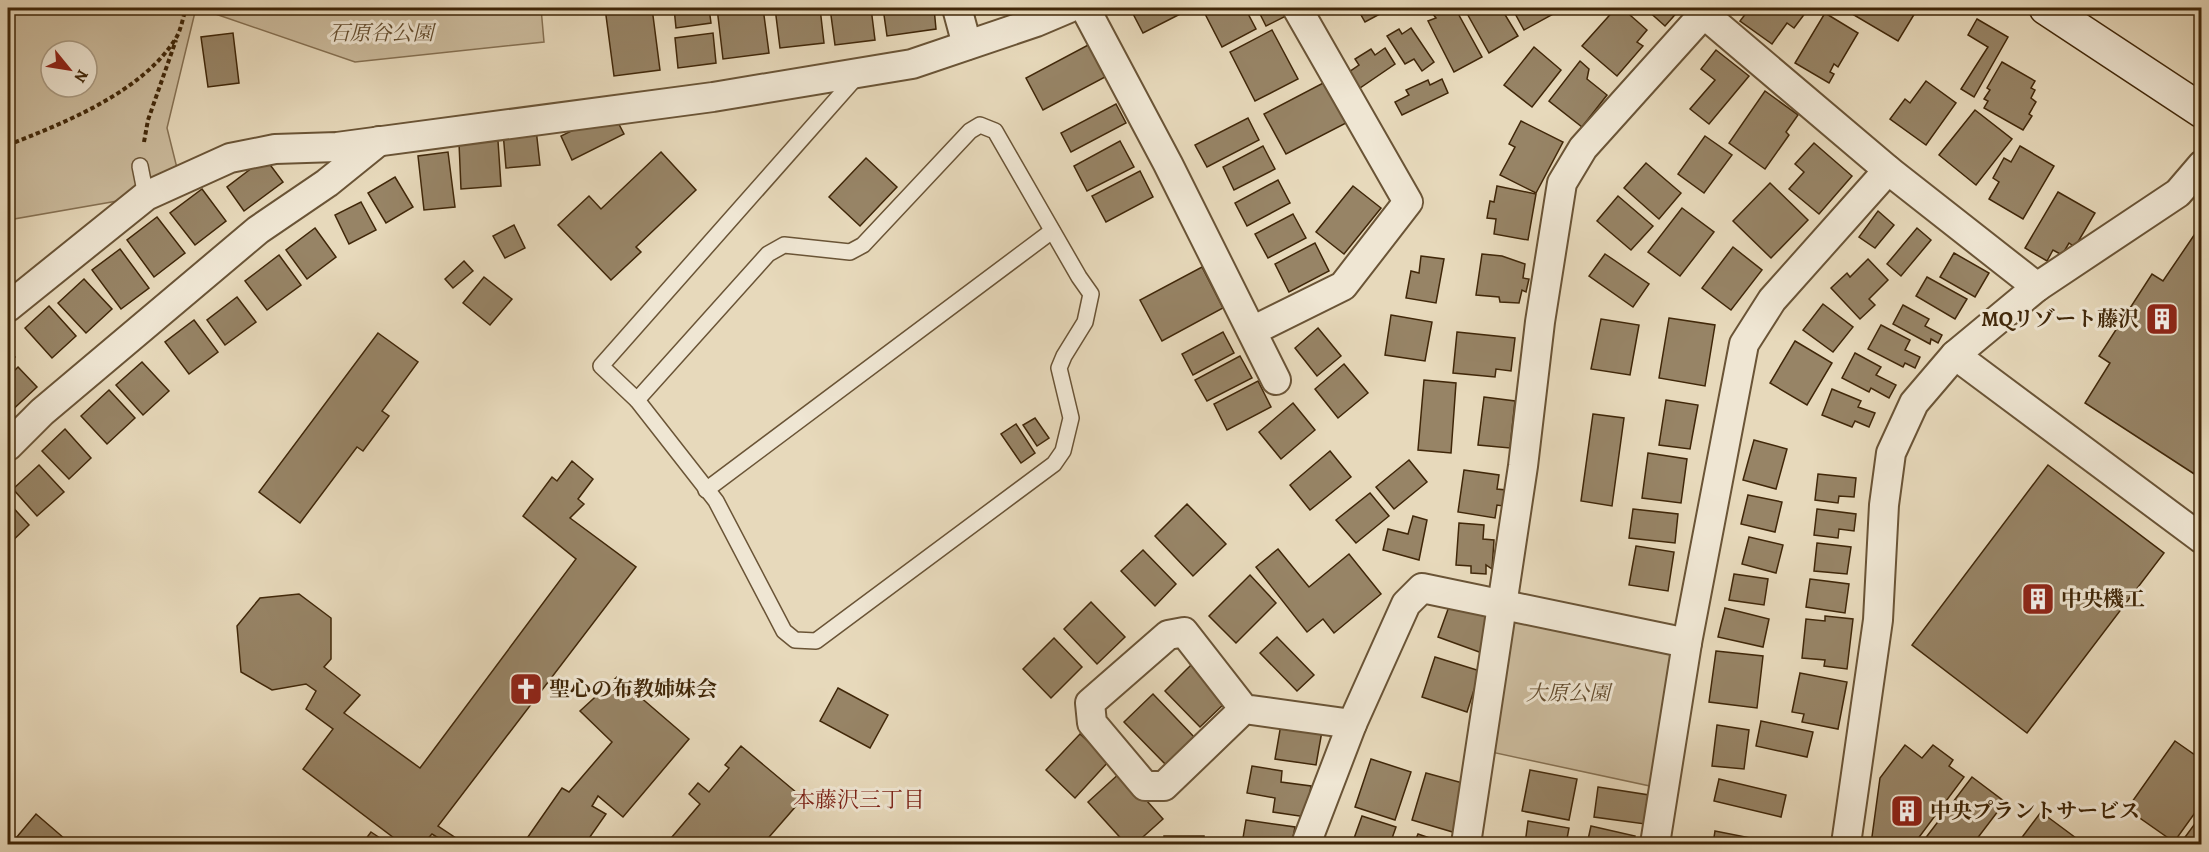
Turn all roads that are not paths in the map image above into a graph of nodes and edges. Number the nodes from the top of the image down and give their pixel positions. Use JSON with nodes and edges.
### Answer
{"nodes":[{"id":1,"x":957,"y":8,"type":"edge"},
{"id":2,"x":1069,"y":8,"type":"edge"},
{"id":3,"x":1085,"y":8,"type":"edge"},
{"id":4,"x":1297,"y":8,"type":"edge"},
{"id":5,"x":2046,"y":8,"type":"edge"},
{"id":6,"x":1706,"y":11,"type":"edge"},
{"id":7,"x":967,"y":45,"type":"junction"},
{"id":8,"x":861,"y":72,"type":"junction"},
{"id":9,"x":2202,"y":111,"type":"edge"},
{"id":10,"x":380,"y":141,"type":"junction"},
{"id":11,"x":2202,"y":165,"type":"edge"},
{"id":12,"x":140,"y":166,"type":"road end"},
{"id":13,"x":1888,"y":170,"type":"junction"},
{"id":14,"x":146,"y":196,"type":"junction"},
{"id":15,"x":1052,"y":231,"type":"junction"},
{"id":16,"x":2037,"y":287,"type":"junction"},
{"id":17,"x":8,"y":307,"type":"edge"},
{"id":18,"x":1252,"y":332,"type":"junction"},
{"id":19,"x":1955,"y":355,"type":"junction"},
{"id":20,"x":1276,"y":380,"type":"dead end"},
{"id":21,"x":636,"y":400,"type":"junction"},
{"id":22,"x":8,"y":446,"type":"edge"},
{"id":23,"x":706,"y":490,"type":"junction"},
{"id":24,"x":2202,"y":539,"type":"edge"},
{"id":25,"x":1503,"y":603,"type":"junction"},
{"id":26,"x":1688,"y":643,"type":"junction"},
{"id":27,"x":1244,"y":709,"type":"junction"},
{"id":28,"x":1352,"y":724,"type":"junction"},
{"id":29,"x":1306,"y":844,"type":"edge"},
{"id":30,"x":1466,"y":844,"type":"edge"},
{"id":31,"x":1655,"y":844,"type":"edge"},
{"id":32,"x":1846,"y":844,"type":"edge"}],
"edges":[{"from":1,"to":7,"type":"street"},
{"from":2,"to":7,"type":"street"},
{"from":3,"to":18,"type":"street"},
{"from":4,"to":18,"type":"street"},
{"from":5,"to":9,"type":"street"},
{"from":6,"to":13,"type":"street"},
{"from":6,"to":25,"type":"street"},
{"from":7,"to":8,"type":"street"},
{"from":8,"to":10,"type":"street"},
{"from":8,"to":21,"type":"lane"},
{"from":10,"to":14,"type":"street"},
{"from":10,"to":22,"type":"street"},
{"from":11,"to":16,"type":"street"},
{"from":12,"to":14,"type":"lane"},
{"from":13,"to":16,"type":"street"},
{"from":13,"to":26,"type":"street"},
{"from":14,"to":17,"type":"street"},
{"from":15,"to":21,"type":"lane"},
{"from":15,"to":23,"type":"lane"},
{"from":15,"to":23,"type":"lane"},
{"from":16,"to":19,"type":"street"},
{"from":18,"to":20,"type":"street"},
{"from":19,"to":24,"type":"street"},
{"from":19,"to":32,"type":"street"},
{"from":21,"to":23,"type":"lane"},
{"from":25,"to":26,"type":"street"},
{"from":25,"to":28,"type":"street"},
{"from":25,"to":30,"type":"street"},
{"from":26,"to":31,"type":"street"},
{"from":27,"to":27,"type":"street"},
{"from":27,"to":28,"type":"street"},
{"from":28,"to":29,"type":"street"}]}
